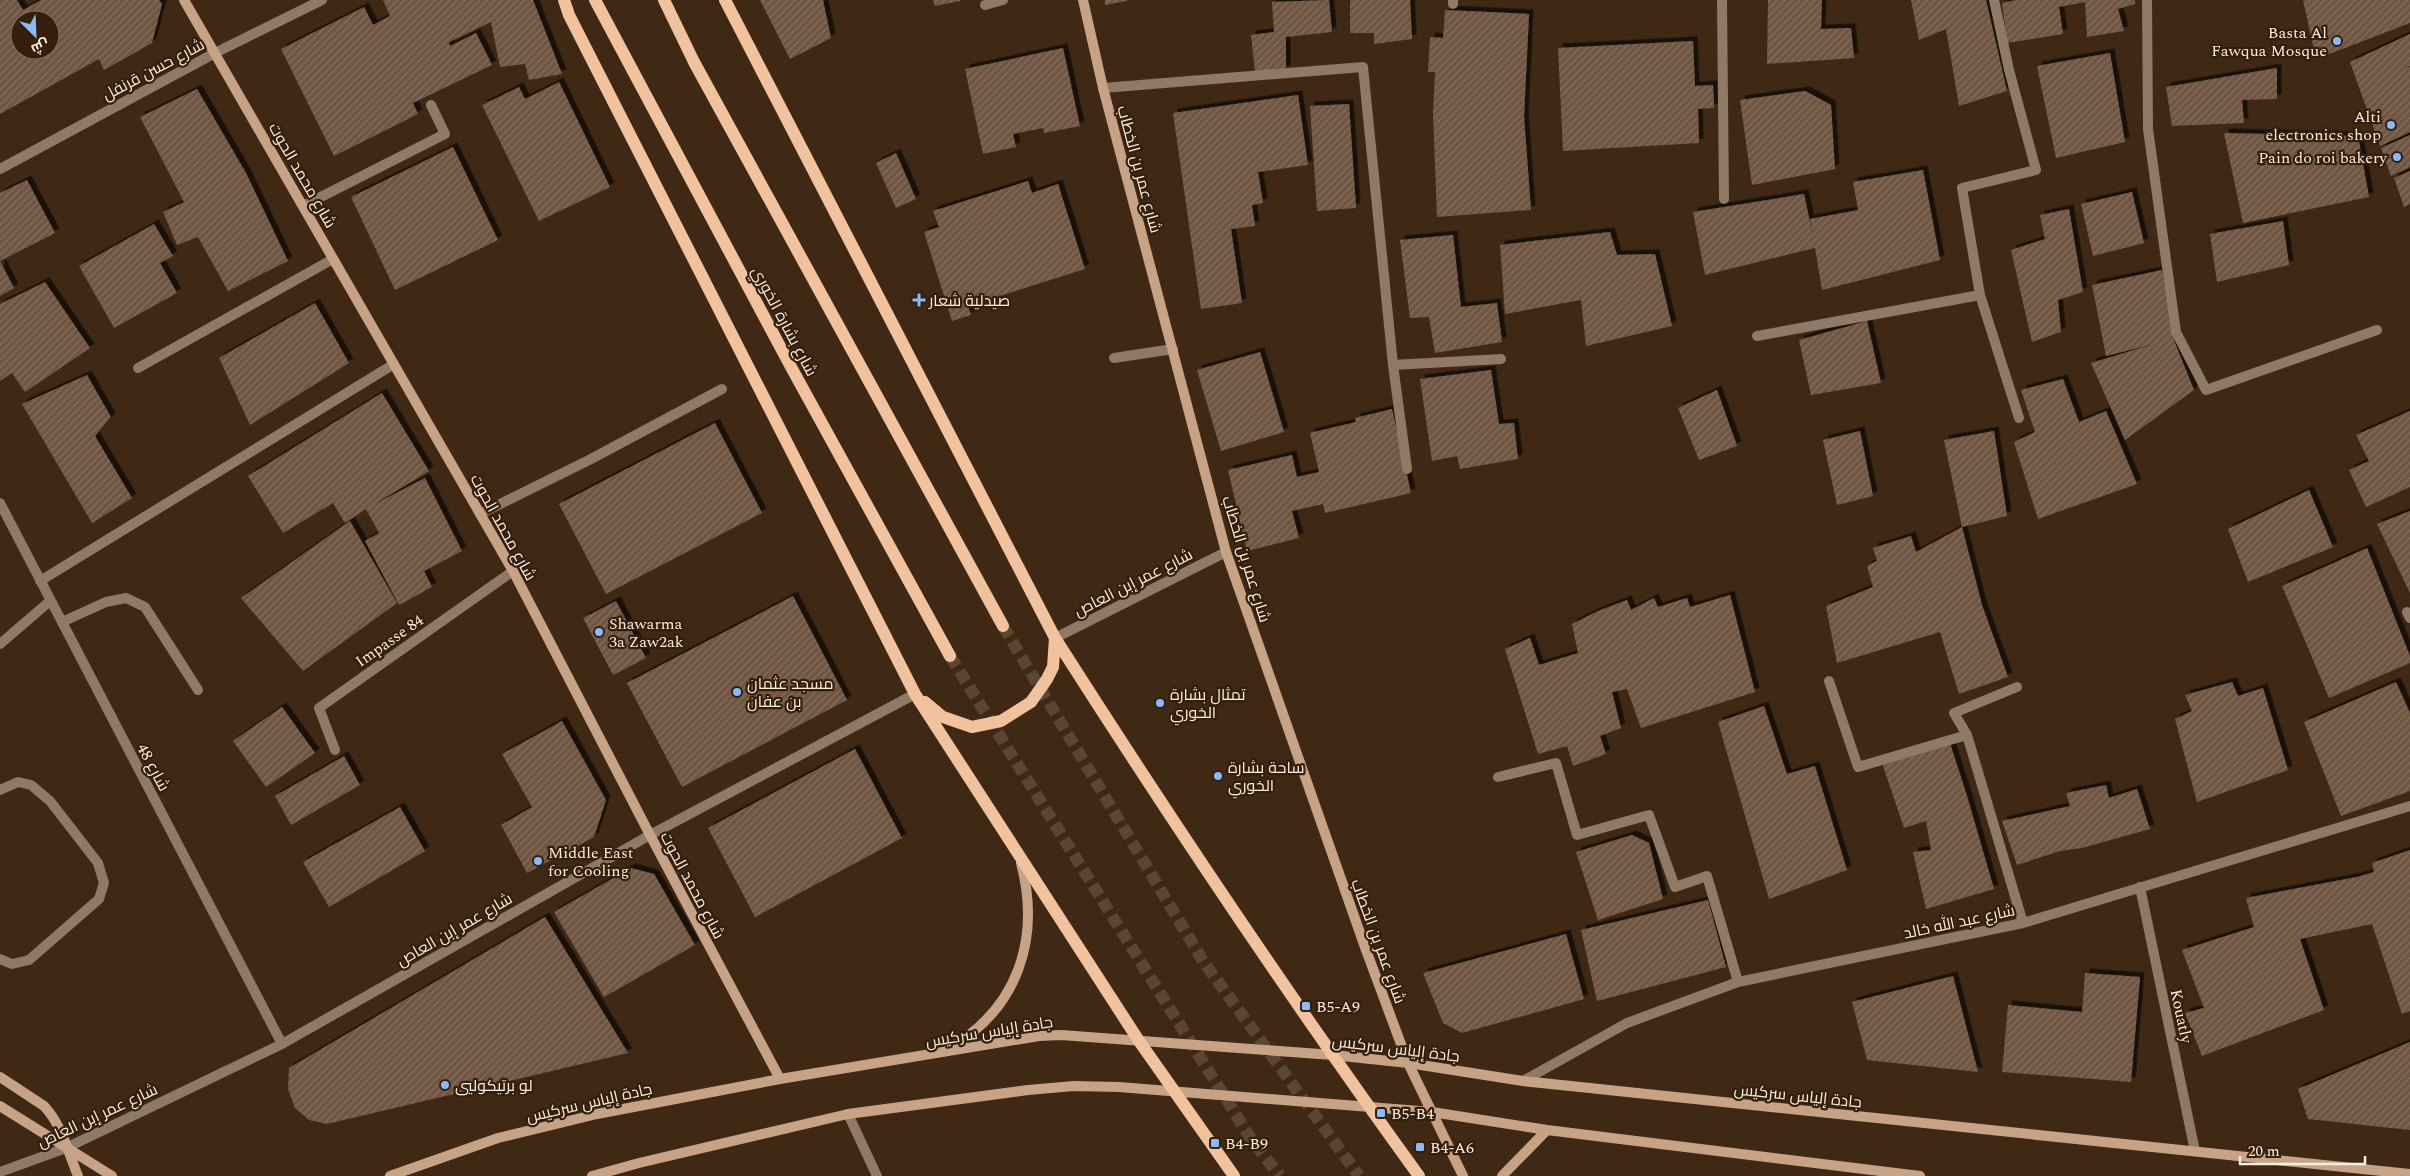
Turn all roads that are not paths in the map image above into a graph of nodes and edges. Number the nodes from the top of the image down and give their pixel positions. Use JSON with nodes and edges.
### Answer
{"nodes":[{"id":1,"x":184,"y":0,"type":"edge"},
{"id":2,"x":322,"y":0,"type":"edge"},
{"id":3,"x":564,"y":0,"type":"edge"},
{"id":4,"x":595,"y":0,"type":"edge"},
{"id":5,"x":664,"y":0,"type":"edge"},
{"id":6,"x":725,"y":0,"type":"edge"},
{"id":7,"x":1003,"y":0,"type":"edge"},
{"id":8,"x":1083,"y":0,"type":"edge"},
{"id":9,"x":1722,"y":0,"type":"edge"},
{"id":10,"x":1994,"y":0,"type":"edge"},
{"id":11,"x":2147,"y":0,"type":"edge"},
{"id":12,"x":985,"y":4,"type":"dead end"},
{"id":13,"x":215,"y":52,"type":"junction"},
{"id":14,"x":1103,"y":88,"type":"junction"},
{"id":15,"x":431,"y":105,"type":"dead end"},
{"id":16,"x":0,"y":169,"type":"edge"},
{"id":17,"x":1724,"y":199,"type":"dead end"},
{"id":18,"x":303,"y":206,"type":"junction"},
{"id":19,"x":333,"y":259,"type":"junction"},
{"id":20,"x":1980,"y":296,"type":"junction"},
{"id":21,"x":2377,"y":330,"type":"dead end"},
{"id":22,"x":1757,"y":336,"type":"dead end"},
{"id":23,"x":1174,"y":349,"type":"junction"},
{"id":24,"x":1114,"y":358,"type":"dead end"},
{"id":25,"x":1501,"y":358,"type":"dead end"},
{"id":26,"x":394,"y":364,"type":"junction"},
{"id":27,"x":1393,"y":365,"type":"junction"},
{"id":28,"x":138,"y":368,"type":"dead end"},
{"id":29,"x":722,"y":389,"type":"dead end"},
{"id":30,"x":2019,"y":418,"type":"dead end"},
{"id":31,"x":1407,"y":469,"type":"dead end"},
{"id":32,"x":0,"y":504,"type":"edge"},
{"id":33,"x":480,"y":514,"type":"junction"},
{"id":34,"x":1226,"y":552,"type":"junction"},
{"id":35,"x":513,"y":571,"type":"junction"},
{"id":36,"x":40,"y":581,"type":"junction"},
{"id":37,"x":50,"y":601,"type":"junction"},
{"id":38,"x":62,"y":622,"type":"junction"},
{"id":39,"x":1003,"y":626,"type":"tunnel mouth"},
{"id":40,"x":1055,"y":638,"type":"junction"},
{"id":41,"x":0,"y":644,"type":"edge"},
{"id":42,"x":950,"y":656,"type":"tunnel mouth"},
{"id":43,"x":1829,"y":681,"type":"dead end"},
{"id":44,"x":2017,"y":687,"type":"dead end"},
{"id":45,"x":198,"y":690,"type":"dead end"},
{"id":46,"x":915,"y":694,"type":"junction"},
{"id":47,"x":1967,"y":735,"type":"junction"},
{"id":48,"x":336,"y":750,"type":"dead end"},
{"id":49,"x":1498,"y":777,"type":"dead end"},
{"id":50,"x":0,"y":790,"type":"edge"},
{"id":51,"x":2410,"y":806,"type":"edge"},
{"id":52,"x":650,"y":835,"type":"junction"},
{"id":53,"x":1017,"y":850,"type":"junction"},
{"id":54,"x":2140,"y":887,"type":"junction"},
{"id":55,"x":2023,"y":923,"type":"junction"},
{"id":56,"x":0,"y":959,"type":"edge"},
{"id":57,"x":1738,"y":982,"type":"junction"},
{"id":58,"x":1139,"y":1041,"type":"junction"},
{"id":59,"x":282,"y":1044,"type":"junction"},
{"id":60,"x":941,"y":1053,"type":"junction"},
{"id":61,"x":1333,"y":1055,"type":"junction"},
{"id":62,"x":1408,"y":1063,"type":"junction"},
{"id":63,"x":0,"y":1077,"type":"edge"},
{"id":64,"x":780,"y":1079,"type":"junction"},
{"id":65,"x":1523,"y":1081,"type":"junction"},
{"id":66,"x":1174,"y":1091,"type":"junction"},
{"id":67,"x":0,"y":1106,"type":"edge"},
{"id":68,"x":1369,"y":1107,"type":"junction"},
{"id":69,"x":1432,"y":1112,"type":"junction"},
{"id":70,"x":848,"y":1114,"type":"junction"},
{"id":71,"x":1547,"y":1130,"type":"junction"},
{"id":72,"x":66,"y":1148,"type":"junction"},
{"id":73,"x":2195,"y":1151,"type":"junction"},
{"id":74,"x":0,"y":1172,"type":"edge"},
{"id":75,"x":2410,"y":1174,"type":"edge"},
{"id":76,"x":78,"y":1176,"type":"edge"},
{"id":77,"x":112,"y":1176,"type":"edge"},
{"id":78,"x":390,"y":1176,"type":"edge"},
{"id":79,"x":592,"y":1176,"type":"edge"},
{"id":80,"x":877,"y":1176,"type":"edge"},
{"id":81,"x":1234,"y":1176,"type":"edge"},
{"id":82,"x":1419,"y":1176,"type":"edge"},
{"id":83,"x":1463,"y":1176,"type":"edge"},
{"id":84,"x":1502,"y":1176,"type":"edge"},
{"id":85,"x":1920,"y":1176,"type":"edge"}],
"edges":[{"from":1,"to":13,"type":"main road","name":"شارع محمد الحوت"},
{"from":2,"to":13,"type":"street","name":"شارع حسن قرنفل"},
{"from":3,"to":46,"type":"main road"},
{"from":4,"to":42,"type":"main road","name":"شارع بشارة الخوري"},
{"from":5,"to":39,"type":"main road"},
{"from":6,"to":40,"type":"main road"},
{"from":7,"to":12,"type":"street"},
{"from":8,"to":14,"type":"main road","name":"شارع عمر بن الخطاب"},
{"from":9,"to":17,"type":"street"},
{"from":10,"to":20,"type":"street"},
{"from":11,"to":21,"type":"street"},
{"from":13,"to":16,"type":"street","name":"شارع حسن قرنفل"},
{"from":13,"to":18,"type":"main road","name":"شارع محمد الحوت"},
{"from":14,"to":23,"type":"main road","name":"شارع عمر بن الخطاب"},
{"from":14,"to":27,"type":"street"},
{"from":15,"to":18,"type":"street"},
{"from":18,"to":19,"type":"main road","name":"شارع محمد الحوت"},
{"from":19,"to":26,"type":"main road","name":"شارع محمد الحوت"},
{"from":19,"to":28,"type":"street"},
{"from":20,"to":22,"type":"street"},
{"from":20,"to":30,"type":"street"},
{"from":23,"to":24,"type":"street"},
{"from":23,"to":34,"type":"main road","name":"شارع عمر بن الخطاب"},
{"from":25,"to":27,"type":"street"},
{"from":26,"to":33,"type":"main road","name":"شارع محمد الحوت"},
{"from":26,"to":36,"type":"street"},
{"from":27,"to":31,"type":"street"},
{"from":29,"to":33,"type":"street"},
{"from":32,"to":36,"type":"street","name":"شارع 48"},
{"from":33,"to":35,"type":"main road","name":"شارع محمد الحوت"},
{"from":34,"to":40,"type":"street","name":"شارع عمر إبن العاص"},
{"from":34,"to":62,"type":"main road","name":"شارع عمر بن الخطاب"},
{"from":35,"to":48,"type":"street","name":"Impasse 84"},
{"from":35,"to":52,"type":"main road","name":"شارع محمد الحوت"},
{"from":36,"to":37,"type":"street","name":"شارع 48"},
{"from":37,"to":38,"type":"street","name":"شارع 48"},
{"from":37,"to":41,"type":"street"},
{"from":38,"to":45,"type":"street"},
{"from":38,"to":59,"type":"street","name":"شارع 48"},
{"from":40,"to":46,"type":"main road"},
{"from":40,"to":61,"type":"main road"},
{"from":43,"to":47,"type":"street"},
{"from":44,"to":47,"type":"street"},
{"from":46,"to":52,"type":"street","name":"شارع عمر إبن العاص"},
{"from":46,"to":53,"type":"main road"},
{"from":47,"to":55,"type":"street"},
{"from":49,"to":57,"type":"street"},
{"from":50,"to":56,"type":"street"},
{"from":51,"to":54,"type":"street","name":"شارع عبد الله خالد"},
{"from":52,"to":59,"type":"street","name":"شارع عمر إبن العاص"},
{"from":52,"to":64,"type":"main road","name":"شارع محمد الحوت"},
{"from":53,"to":58,"type":"main road"},
{"from":53,"to":60,"type":"main road"},
{"from":54,"to":55,"type":"street","name":"شارع عبد الله خالد"},
{"from":54,"to":73,"type":"street","name":"Kouatly"},
{"from":55,"to":57,"type":"street","name":"شارع عبد الله خالد"},
{"from":57,"to":65,"type":"street","name":"شارع عبد الله خالد"},
{"from":58,"to":60,"type":"main road","name":"جادة إلياس سركيس"},
{"from":58,"to":61,"type":"main road","name":"جادة إلياس سركيس"},
{"from":58,"to":66,"type":"main road"},
{"from":59,"to":72,"type":"street","name":"شارع عمر إبن العاص"},
{"from":60,"to":64,"type":"main road","name":"جادة إلياس سركيس"},
{"from":61,"to":62,"type":"main road","name":"جادة إلياس سركيس"},
{"from":61,"to":68,"type":"main road"},
{"from":62,"to":65,"type":"main road","name":"جادة إلياس سركيس"},
{"from":62,"to":69,"type":"main road","name":"شارع عمر بن الخطاب"},
{"from":63,"to":72,"type":"main road"},
{"from":64,"to":78,"type":"main road","name":"جادة إلياس سركيس"},
{"from":65,"to":73,"type":"main road","name":"جادة إلياس سركيس"},
{"from":66,"to":68,"type":"main road"},
{"from":66,"to":70,"type":"main road"},
{"from":66,"to":81,"type":"main road"},
{"from":67,"to":72,"type":"main road"},
{"from":68,"to":69,"type":"main road"},
{"from":68,"to":82,"type":"main road"},
{"from":69,"to":71,"type":"main road"},
{"from":69,"to":83,"type":"main road","name":"شارع عمر بن الخطاب"},
{"from":70,"to":79,"type":"main road"},
{"from":70,"to":80,"type":"street"},
{"from":71,"to":84,"type":"main road"},
{"from":71,"to":85,"type":"main road"},
{"from":72,"to":74,"type":"street","name":"شارع عمر إبن العاص"},
{"from":72,"to":76,"type":"main road"},
{"from":72,"to":77,"type":"main road"},
{"from":73,"to":75,"type":"main road","name":"جادة إلياس سركيس"}]}
